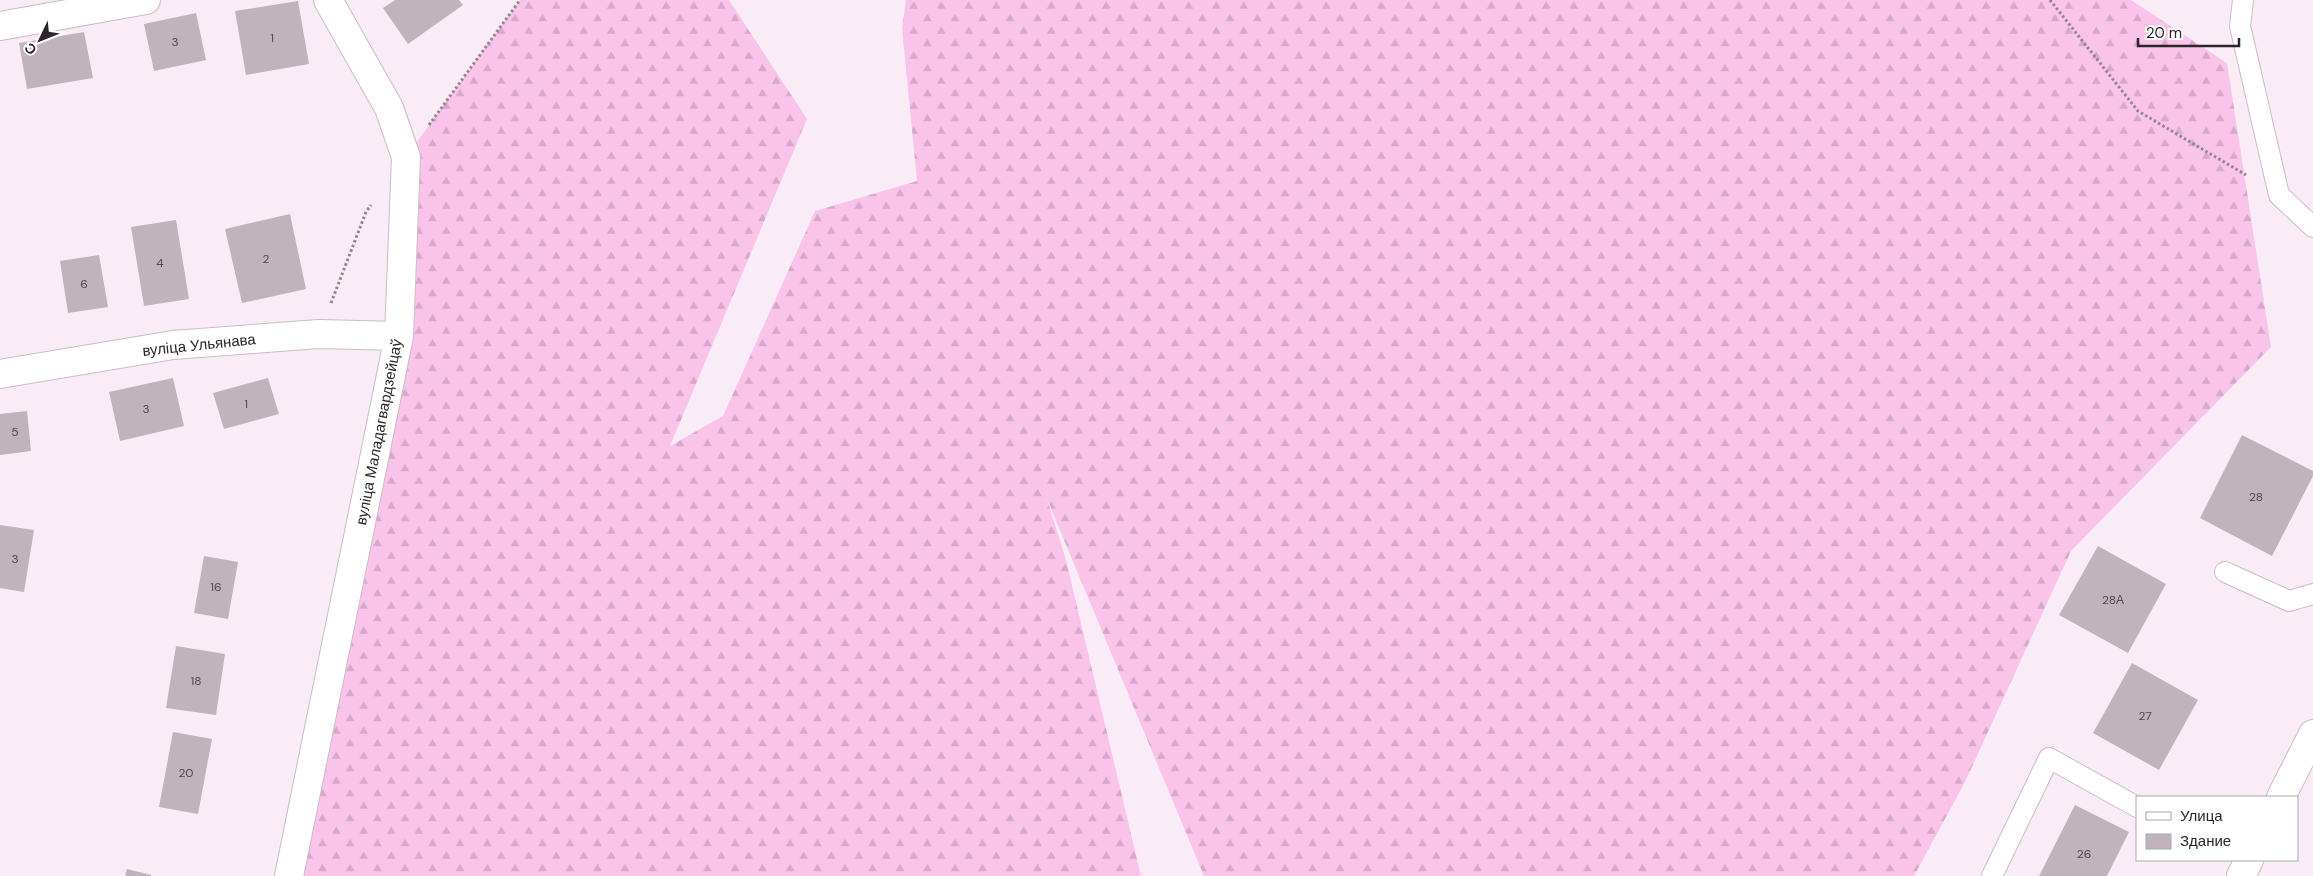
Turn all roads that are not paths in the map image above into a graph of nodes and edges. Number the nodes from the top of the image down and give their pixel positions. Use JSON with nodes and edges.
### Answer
{"nodes":[{"id":1,"x":146,"y":0,"type":"edge"},
{"id":2,"x":328,"y":0,"type":"edge"},
{"id":3,"x":2244,"y":0,"type":"edge"},
{"id":4,"x":0,"y":26,"type":"edge"},
{"id":5,"x":2313,"y":227,"type":"edge"},
{"id":6,"x":400,"y":336,"type":"junction"},
{"id":7,"x":0,"y":374,"type":"edge"},
{"id":8,"x":2225,"y":572,"type":"dead end"},
{"id":9,"x":2313,"y":594,"type":"edge"},
{"id":10,"x":2313,"y":734,"type":"edge"},
{"id":11,"x":2282,"y":796,"type":"edge"},
{"id":12,"x":2136,"y":806,"type":"edge"},
{"id":13,"x":289,"y":876,"type":"edge"},
{"id":14,"x":1992,"y":876,"type":"edge"}],
"edges":[{"from":1,"to":4,"type":"street"},
{"from":2,"to":6,"type":"street","name":"вуліца Маладагвардзейцаў"},
{"from":3,"to":5,"type":"lane"},
{"from":6,"to":7,"type":"street","name":"вуліца Ульянава"},
{"from":6,"to":13,"type":"street","name":"вуліца Маладагвардзейцаў"},
{"from":8,"to":9,"type":"lane"},
{"from":10,"to":11,"type":"street"},
{"from":12,"to":14,"type":"lane"}]}
